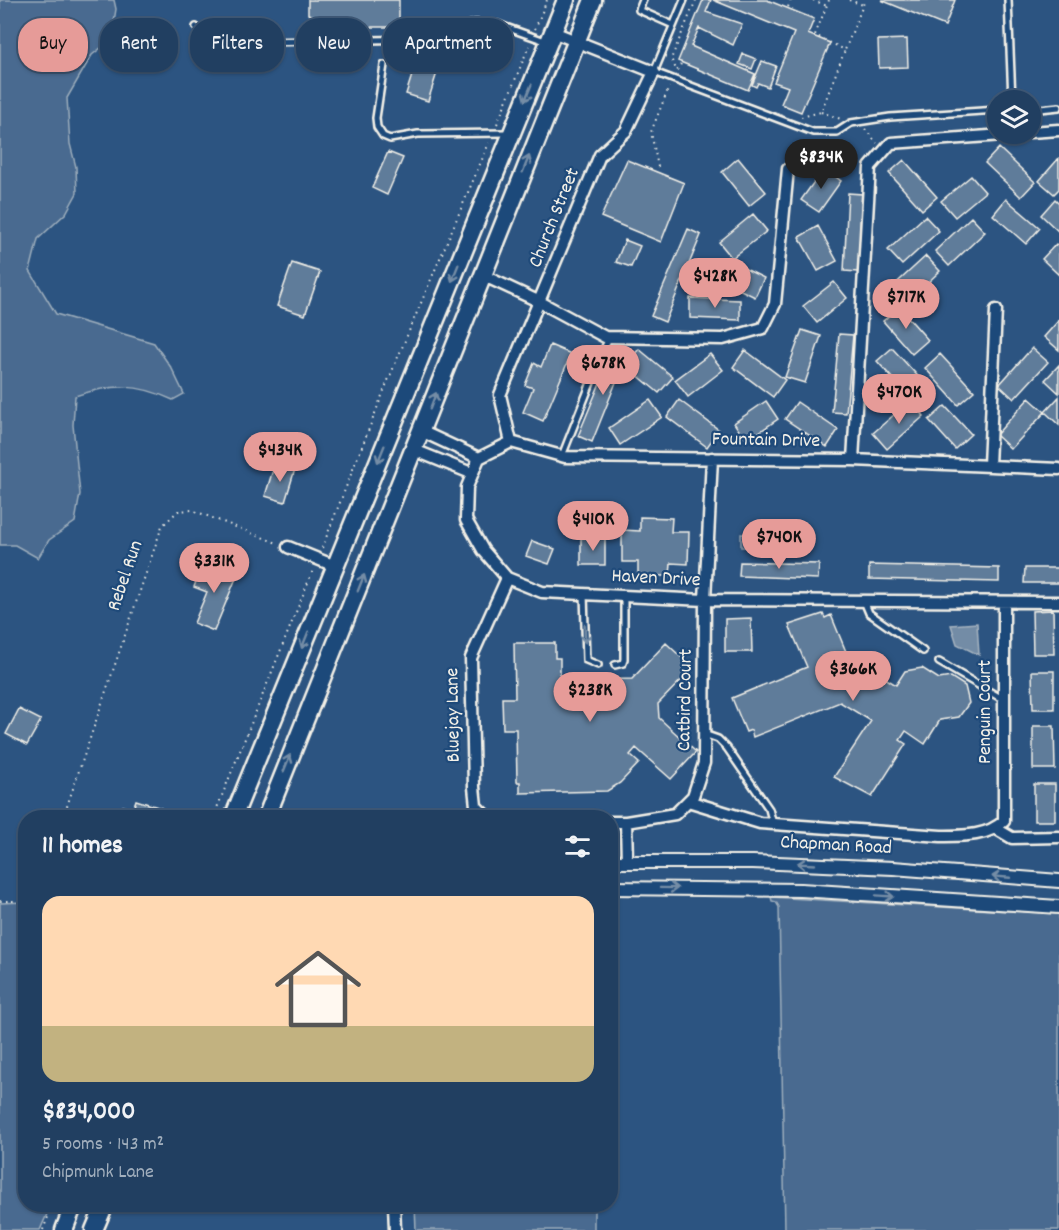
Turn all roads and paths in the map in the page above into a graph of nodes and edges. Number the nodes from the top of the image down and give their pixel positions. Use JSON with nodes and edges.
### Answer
{"nodes":[{"id":1,"x":548,"y":0,"type":"edge"},
{"id":2,"x":566,"y":0,"type":"edge"},
{"id":3,"x":593,"y":0,"type":"edge"},
{"id":4,"x":643,"y":0,"type":"edge"},
{"id":5,"x":684,"y":0,"type":"edge"},
{"id":6,"x":696,"y":0,"type":"edge"},
{"id":7,"x":791,"y":0,"type":"edge"},
{"id":8,"x":813,"y":0,"type":"edge"},
{"id":9,"x":829,"y":0,"type":"edge"},
{"id":10,"x":849,"y":0,"type":"edge"},
{"id":11,"x":865,"y":0,"type":"edge"},
{"id":12,"x":1008,"y":0,"type":"edge"},
{"id":13,"x":863,"y":5,"type":"junction"},
{"id":14,"x":827,"y":6,"type":"junction"},
{"id":15,"x":788,"y":7,"type":"dead end"},
{"id":16,"x":673,"y":25,"type":"junction"},
{"id":17,"x":533,"y":36,"type":"junction"},
{"id":18,"x":551,"y":37,"type":"junction"},
{"id":19,"x":284,"y":41,"type":"edge"},
{"id":20,"x":576,"y":41,"type":"junction"},
{"id":21,"x":845,"y":50,"type":"junction"},
{"id":22,"x":681,"y":64,"type":"dead end"},
{"id":23,"x":677,"y":71,"type":"junction"},
{"id":24,"x":383,"y":72,"type":"edge"},
{"id":25,"x":654,"y":72,"type":"junction"},
{"id":26,"x":673,"y":79,"type":"junction"},
{"id":27,"x":1012,"y":90,"type":"edge"},
{"id":28,"x":1059,"y":107,"type":"edge"},
{"id":29,"x":1041,"y":109,"type":"edge"},
{"id":30,"x":987,"y":111,"type":"edge"},
{"id":31,"x":799,"y":117,"type":"dead end"},
{"id":32,"x":1059,"y":130,"type":"edge"},
{"id":33,"x":1041,"y":131,"type":"edge"},
{"id":34,"x":493,"y":133,"type":"junction"},
{"id":35,"x":512,"y":133,"type":"junction"},
{"id":36,"x":987,"y":136,"type":"edge"},
{"id":37,"x":658,"y":167,"type":"dead end"},
{"id":38,"x":788,"y":169,"type":"dead end"},
{"id":39,"x":482,"y":275,"type":"junction"},
{"id":40,"x":540,"y":302,"type":"junction"},
{"id":41,"x":996,"y":310,"type":"dead end"},
{"id":42,"x":609,"y":337,"type":"junction"},
{"id":43,"x":422,"y":431,"type":"junction"},
{"id":44,"x":511,"y":442,"type":"junction"},
{"id":45,"x":414,"y":450,"type":"junction"},
{"id":46,"x":562,"y":456,"type":"junction"},
{"id":47,"x":479,"y":458,"type":"junction"},
{"id":48,"x":712,"y":458,"type":"junction"},
{"id":49,"x":853,"y":460,"type":"junction"},
{"id":50,"x":989,"y":465,"type":"junction"},
{"id":51,"x":1059,"y":469,"type":"edge"},
{"id":52,"x":471,"y":473,"type":"junction"},
{"id":53,"x":288,"y":547,"type":"joint"},
{"id":54,"x":318,"y":559,"type":"junction"},
{"id":55,"x":335,"y":566,"type":"junction"},
{"id":56,"x":507,"y":578,"type":"junction"},
{"id":57,"x":584,"y":594,"type":"junction"},
{"id":58,"x":624,"y":596,"type":"junction"},
{"id":59,"x":864,"y":599,"type":"junction"},
{"id":60,"x":705,"y":600,"type":"junction"},
{"id":61,"x":1059,"y":602,"type":"edge"},
{"id":62,"x":1004,"y":603,"type":"junction"},
{"id":63,"x":923,"y":651,"type":"dead end"},
{"id":64,"x":939,"y":662,"type":"dead end"},
{"id":65,"x":598,"y":665,"type":"dead end"},
{"id":66,"x":615,"y":665,"type":"dead end"},
{"id":67,"x":1004,"y":700,"type":"junction"},
{"id":68,"x":704,"y":734,"type":"junction"},
{"id":69,"x":688,"y":801,"type":"junction"},
{"id":70,"x":66,"y":810,"type":"edge"},
{"id":71,"x":216,"y":810,"type":"edge"},
{"id":72,"x":236,"y":810,"type":"edge"},
{"id":73,"x":269,"y":810,"type":"edge"},
{"id":74,"x":480,"y":810,"type":"edge"},
{"id":75,"x":618,"y":822,"type":"edge"},
{"id":76,"x":626,"y":822,"type":"junction"},
{"id":77,"x":773,"y":824,"type":"junction"},
{"id":78,"x":995,"y":828,"type":"junction"},
{"id":79,"x":1059,"y":837,"type":"edge"},
{"id":80,"x":618,"y":862,"type":"edge"},
{"id":81,"x":627,"y":862,"type":"junction"},
{"id":82,"x":1059,"y":882,"type":"edge"},
{"id":83,"x":618,"y":888,"type":"edge"},
{"id":84,"x":0,"y":901,"type":"edge"},
{"id":85,"x":18,"y":901,"type":"edge"},
{"id":86,"x":1059,"y":907,"type":"edge"},
{"id":87,"x":50,"y":1212,"type":"edge"},
{"id":88,"x":71,"y":1212,"type":"edge"},
{"id":89,"x":102,"y":1212,"type":"edge"},
{"id":90,"x":394,"y":1212,"type":"edge"},
{"id":91,"x":43,"y":1230,"type":"edge"},
{"id":92,"x":64,"y":1230,"type":"edge"},
{"id":93,"x":94,"y":1230,"type":"edge"},
{"id":94,"x":395,"y":1230,"type":"edge"}],
"edges":[{"from":1,"to":17,"type":"path"},
{"from":2,"to":18,"type":"main road"},
{"from":3,"to":20,"type":"main road"},
{"from":4,"to":16,"type":"lane"},
{"from":5,"to":16,"type":"lane"},
{"from":6,"to":23,"type":"path"},
{"from":7,"to":15,"type":"path"},
{"from":8,"to":14,"type":"path"},
{"from":9,"to":14,"type":"path"},
{"from":10,"to":13,"type":"path"},
{"from":11,"to":13,"type":"path"},
{"from":12,"to":27,"type":"lane"},
{"from":13,"to":21,"type":"path"},
{"from":14,"to":21,"type":"path"},
{"from":16,"to":25,"type":"lane"},
{"from":17,"to":18,"type":"lane"},
{"from":17,"to":19,"type":"lane"},
{"from":17,"to":34,"type":"path"},
{"from":18,"to":20,"type":"street"},
{"from":18,"to":35,"type":"main road","one_way":true},
{"from":20,"to":25,"type":"street"},
{"from":39,"to":20,"type":"main road","one_way":true},
{"from":21,"to":31,"type":"path"},
{"from":22,"to":23,"type":"path"},
{"from":23,"to":26,"type":"path"},
{"from":24,"to":34,"type":"lane"},
{"from":25,"to":26,"type":"lane"},
{"from":25,"to":40,"type":"street","name":"Church Street"},
{"from":26,"to":30,"type":"lane"},
{"from":26,"to":37,"type":"path"},
{"from":28,"to":29,"type":"lane"},
{"from":32,"to":33,"type":"street"},
{"from":34,"to":35,"type":"lane"},
{"from":34,"to":54,"type":"path"},
{"from":35,"to":55,"type":"main road","one_way":true},
{"from":36,"to":49,"type":"street"},
{"from":38,"to":42,"type":"street"},
{"from":39,"to":40,"type":"street"},
{"from":43,"to":39,"type":"main road","one_way":true},
{"from":40,"to":42,"type":"street"},
{"from":40,"to":44,"type":"street","name":"Church Street"},
{"from":41,"to":50,"type":"street"},
{"from":42,"to":46,"type":"lane"},
{"from":43,"to":45,"type":"main road"},
{"from":43,"to":47,"type":"street"},
{"from":44,"to":46,"type":"street","name":"Fountain Drive"},
{"from":44,"to":47,"type":"street"},
{"from":45,"to":52,"type":"street"},
{"from":73,"to":45,"type":"main road","one_way":true},
{"from":46,"to":48,"type":"street","name":"Fountain Drive"},
{"from":47,"to":52,"type":"street"},
{"from":48,"to":49,"type":"street","name":"Fountain Drive"},
{"from":48,"to":60,"type":"street","name":"Catbird Court"},
{"from":49,"to":50,"type":"street","name":"Fountain Drive"},
{"from":50,"to":51,"type":"street","name":"Fountain Drive"},
{"from":52,"to":56,"type":"street","name":"Haven Drive"},
{"from":53,"to":54,"type":"street"},
{"from":53,"to":70,"type":"path","name":"Rebel Run"},
{"from":54,"to":55,"type":"street"},
{"from":54,"to":71,"type":"path"},
{"from":55,"to":72,"type":"main road","one_way":true},
{"from":56,"to":57,"type":"street","name":"Haven Drive"},
{"from":56,"to":74,"type":"street","name":"Bluejay Lane"},
{"from":57,"to":58,"type":"street","name":"Haven Drive"},
{"from":57,"to":65,"type":"lane","one_way":true},
{"from":58,"to":60,"type":"street","name":"Haven Drive"},
{"from":58,"to":66,"type":"lane"},
{"from":59,"to":60,"type":"street","name":"Haven Drive"},
{"from":59,"to":62,"type":"street","name":"Haven Drive"},
{"from":59,"to":63,"type":"lane"},
{"from":60,"to":68,"type":"street","name":"Catbird Court"},
{"from":61,"to":62,"type":"street","name":"Haven Drive"},
{"from":62,"to":67,"type":"street","name":"Penguin Court"},
{"from":64,"to":67,"type":"lane"},
{"from":67,"to":78,"type":"street","name":"Penguin Court"},
{"from":68,"to":69,"type":"street","name":"Catbird Court"},
{"from":68,"to":77,"type":"lane"},
{"from":69,"to":76,"type":"street"},
{"from":69,"to":77,"type":"street"},
{"from":75,"to":76,"type":"street"},
{"from":76,"to":81,"type":"street"},
{"from":77,"to":78,"type":"street"},
{"from":78,"to":79,"type":"street"},
{"from":80,"to":81,"type":"street","name":"Chapman Road"},
{"from":82,"to":81,"type":"street","name":"Chapman Road","one_way":true},
{"from":83,"to":86,"type":"street","one_way":true},
{"from":84,"to":85,"type":"path"},
{"from":87,"to":91,"type":"path"},
{"from":88,"to":92,"type":"main road"},
{"from":89,"to":93,"type":"main road"},
{"from":90,"to":94,"type":"street"}]}
